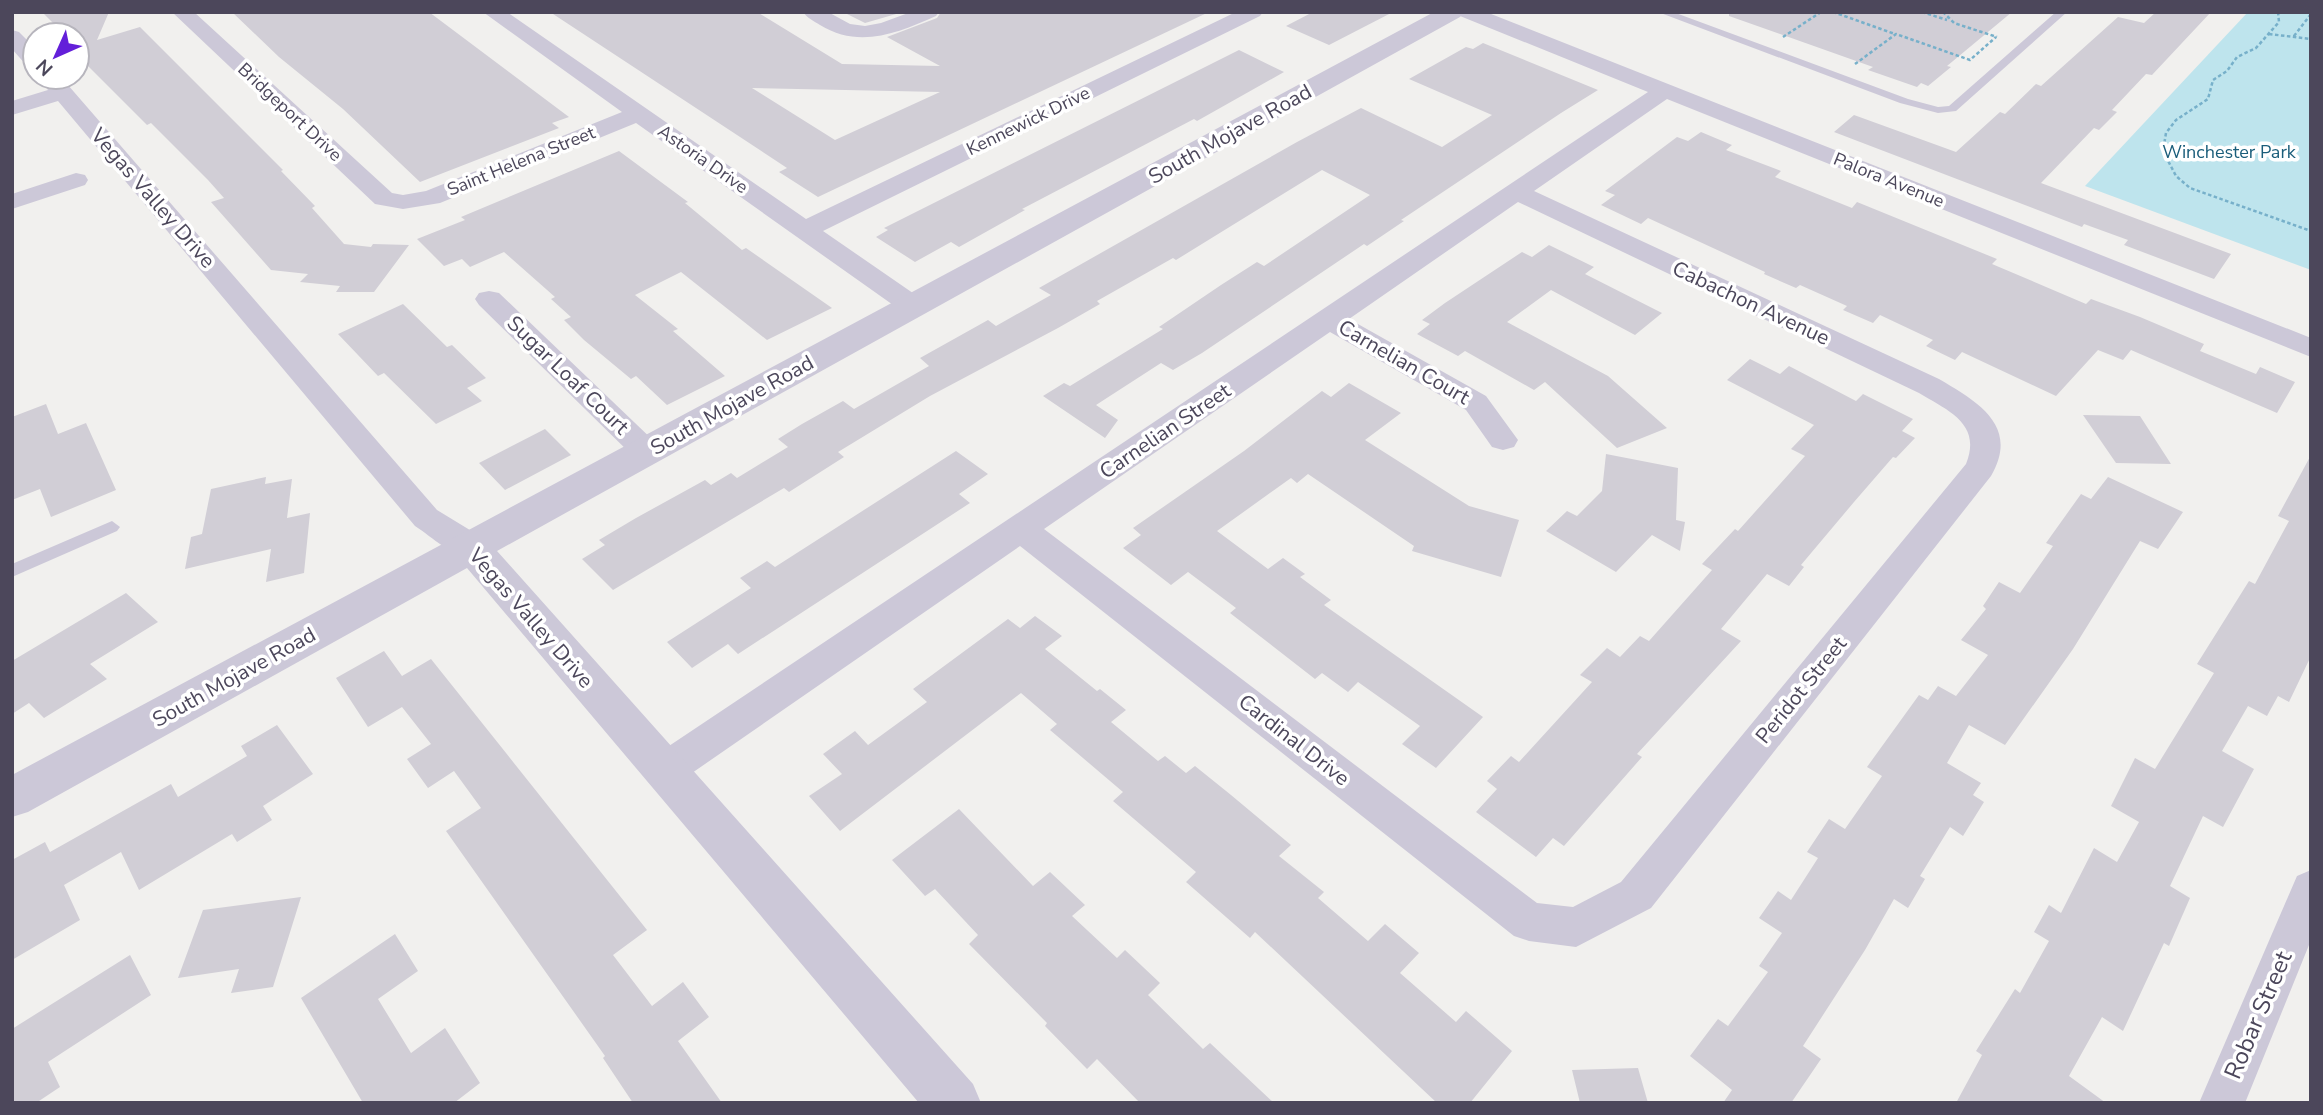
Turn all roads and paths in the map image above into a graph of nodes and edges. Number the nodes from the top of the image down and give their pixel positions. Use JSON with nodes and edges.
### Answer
{"nodes":[{"id":1,"x":181,"y":12,"type":"edge"},
{"id":2,"x":493,"y":12,"type":"edge"},
{"id":3,"x":813,"y":12,"type":"edge"},
{"id":4,"x":929,"y":12,"type":"edge"},
{"id":5,"x":1253,"y":12,"type":"edge"},
{"id":6,"x":1452,"y":12,"type":"edge"},
{"id":7,"x":1467,"y":12,"type":"edge"},
{"id":8,"x":1662,"y":12,"type":"edge"},
{"id":9,"x":1821,"y":12,"type":"edge"},
{"id":10,"x":1833,"y":12,"type":"edge"},
{"id":11,"x":2062,"y":12,"type":"edge"},
{"id":12,"x":2278,"y":12,"type":"edge"},
{"id":13,"x":1924,"y":13,"type":"edge"},
{"id":14,"x":1943,"y":13,"type":"edge"},
{"id":15,"x":2311,"y":14,"type":"edge"},
{"id":16,"x":1954,"y":23,"type":"junction"},
{"id":17,"x":1896,"y":34,"type":"junction"},
{"id":18,"x":2269,"y":34,"type":"junction"},
{"id":19,"x":2294,"y":36,"type":"junction"},
{"id":20,"x":1996,"y":37,"type":"junction"},
{"id":21,"x":1779,"y":39,"type":"dead end"},
{"id":22,"x":2311,"y":39,"type":"edge"},
{"id":23,"x":2024,"y":46,"type":"junction"},
{"id":24,"x":1852,"y":67,"type":"dead end"},
{"id":25,"x":45,"y":91,"type":"edge"},
{"id":26,"x":61,"y":91,"type":"edge"},
{"id":27,"x":1664,"y":91,"type":"junction"},
{"id":28,"x":12,"y":108,"type":"edge"},
{"id":29,"x":638,"y":114,"type":"junction"},
{"id":30,"x":76,"y":180,"type":"dead end"},
{"id":31,"x":1516,"y":192,"type":"junction"},
{"id":32,"x":12,"y":202,"type":"edge"},
{"id":33,"x":404,"y":202,"type":"joint"},
{"id":34,"x":804,"y":230,"type":"junction"},
{"id":35,"x":2311,"y":231,"type":"edge"},
{"id":36,"x":489,"y":299,"type":"dead end"},
{"id":37,"x":913,"y":306,"type":"junction"},
{"id":38,"x":1329,"y":319,"type":"junction"},
{"id":39,"x":2311,"y":348,"type":"edge"},
{"id":40,"x":1980,"y":424,"type":"joint"},
{"id":41,"x":1503,"y":440,"type":"dead end"},
{"id":42,"x":647,"y":452,"type":"junction"},
{"id":43,"x":112,"y":527,"type":"dead end"},
{"id":44,"x":1021,"y":528,"type":"junction"},
{"id":45,"x":471,"y":547,"type":"junction"},
{"id":46,"x":12,"y":571,"type":"edge"},
{"id":47,"x":665,"y":770,"type":"junction"},
{"id":48,"x":12,"y":798,"type":"edge"},
{"id":49,"x":2311,"y":889,"type":"edge"},
{"id":50,"x":1576,"y":927,"type":"joint"},
{"id":51,"x":954,"y":1103,"type":"edge"},
{"id":52,"x":2222,"y":1103,"type":"edge"}],
"edges":[{"from":1,"to":33,"type":"street","name":"Bridgeport Drive"},
{"from":2,"to":29,"type":"street","name":"Astoria Drive"},
{"from":3,"to":4,"type":"street"},
{"from":5,"to":34,"type":"street","name":"Kennewick Drive"},
{"from":6,"to":37,"type":"street","name":"South Mojave Road"},
{"from":7,"to":27,"type":"street","name":"Palora Avenue"},
{"from":8,"to":23,"type":"lane"},
{"from":9,"to":21,"type":"path"},
{"from":10,"to":17,"type":"path"},
{"from":11,"to":23,"type":"lane"},
{"from":12,"to":18,"type":"path"},
{"from":13,"to":14,"type":"path"},
{"from":13,"to":16,"type":"path"},
{"from":14,"to":16,"type":"path"},
{"from":15,"to":19,"type":"path"},
{"from":16,"to":20,"type":"path"},
{"from":17,"to":20,"type":"path"},
{"from":17,"to":24,"type":"path"},
{"from":18,"to":19,"type":"path"},
{"from":18,"to":35,"type":"path"},
{"from":19,"to":22,"type":"path"},
{"from":20,"to":23,"type":"path"},
{"from":25,"to":28,"type":"street"},
{"from":26,"to":45,"type":"street","name":"Vegas Valley Drive"},
{"from":27,"to":31,"type":"street","name":"Carnelian Street"},
{"from":27,"to":39,"type":"street","name":"Palora Avenue"},
{"from":29,"to":33,"type":"street","name":"Saint Helena Street"},
{"from":29,"to":34,"type":"street","name":"Astoria Drive"},
{"from":30,"to":32,"type":"street"},
{"from":31,"to":38,"type":"street","name":"Carnelian Street"},
{"from":31,"to":40,"type":"street","name":"Cabachon Avenue"},
{"from":34,"to":37,"type":"street","name":"Astoria Drive"},
{"from":36,"to":42,"type":"street","name":"Sugar Loaf Court"},
{"from":37,"to":42,"type":"street","name":"South Mojave Road"},
{"from":38,"to":41,"type":"street","name":"Carnelian Court"},
{"from":38,"to":44,"type":"street","name":"Carnelian Street"},
{"from":40,"to":50,"type":"street","name":"Peridot Street"},
{"from":42,"to":45,"type":"street","name":"South Mojave Road"},
{"from":43,"to":46,"type":"lane"},
{"from":44,"to":47,"type":"street","name":"Carnelian Street"},
{"from":44,"to":50,"type":"street","name":"Cardinal Drive"},
{"from":45,"to":47,"type":"street","name":"Vegas Valley Drive"},
{"from":45,"to":48,"type":"street","name":"South Mojave Road"},
{"from":47,"to":51,"type":"street","name":"Vegas Valley Drive"},
{"from":49,"to":52,"type":"street","name":"Robar Street"}]}
